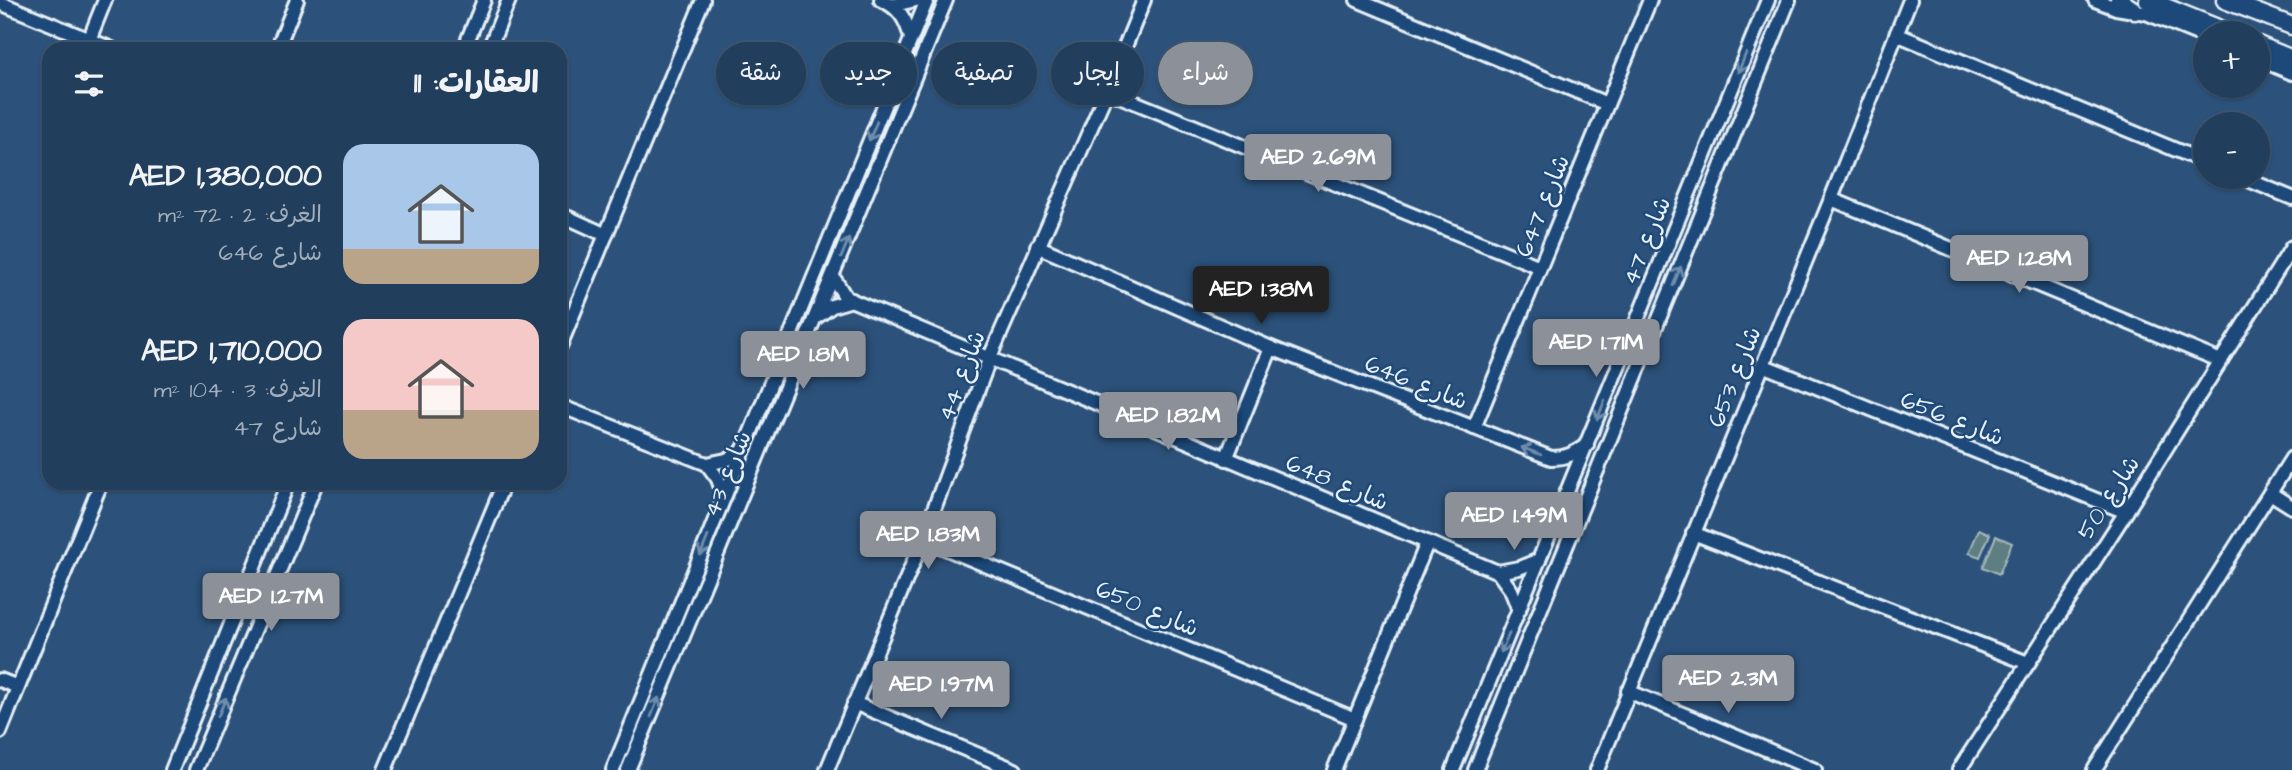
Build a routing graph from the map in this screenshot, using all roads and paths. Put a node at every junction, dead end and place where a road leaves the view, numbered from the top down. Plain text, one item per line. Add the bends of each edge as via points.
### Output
1 (105, 0) edge
2 (297, 0) edge
3 (484, 0) edge
4 (509, 0) edge
5 (703, 0) edge
6 (881, 0) edge
7 (916, 0) edge
8 (927, 0) edge
9 (946, 0) edge
10 (1144, 0) edge
11 (1357, 0) edge
12 (1650, 0) edge
13 (1789, 0) edge
14 (1910, 0) edge
15 (2095, 0) edge
16 (2119, 0) edge
17 (2148, 0) edge
18 (2225, 0) edge
19 (1766, 2) edge
20 (0, 4) edge
21 (894, 5) junction
22 (2135, 11) junction
23 (2200, 21) edge
24 (2292, 26) edge
25 (2193, 32) edge
26 (1896, 34) junction
27 (911, 38) junction
28 (89, 40) junction
29 (94, 42) edge
30 (280, 42) edge
31 (467, 42) edge
32 (492, 42) edge
33 (1127, 42) edge
34 (2270, 50) edge
35 (2292, 59) edge
36 (2270, 64) edge
37 (2292, 73) edge
38 (1607, 104) junction
39 (1101, 105) edge
40 (1141, 105) edge
41 (2193, 157) edge
42 (2270, 189) edge
43 (2292, 198) edge
44 (1831, 199) junction
45 (567, 218) edge
46 (606, 235) junction
47 (1037, 246) junction
48 (2292, 247) edge
49 (1540, 267) junction
50 (833, 277) junction
51 (852, 300) junction
52 (816, 317) junction
53 (567, 329) edge
54 (1271, 348) junction
55 (990, 357) junction
56 (2221, 361) junction
57 (1762, 365) junction
58 (567, 409) edge
59 (1474, 428) junction
60 (1587, 445) junction
61 (742, 452) junction
62 (2292, 458) edge
63 (1226, 459) junction
64 (707, 464) junction
65 (98, 490) edge
66 (283, 490) edge
67 (313, 490) edge
68 (500, 490) edge
69 (2270, 493) junction
70 (724, 496) junction
71 (2292, 507) edge
72 (2126, 512) junction
73 (1693, 533) junction
74 (923, 539) junction
75 (1427, 543) junction
76 (1539, 560) junction
77 (1498, 572) junction
78 (1519, 610) junction
79 (2028, 663) junction
80 (0, 680) edge
81 (18, 687) junction
82 (1628, 691) junction
83 (854, 703) junction
84 (1355, 719) junction
85 (0, 732) edge
86 (172, 770) edge
87 (196, 770) edge
88 (385, 770) edge
89 (612, 770) edge
90 (628, 770) edge
91 (827, 770) edge
92 (1015, 770) edge
93 (1334, 770) edge
94 (1453, 770) edge
95 (1475, 770) edge
96 (1597, 770) edge
97 (1815, 770) edge
98 (1959, 770) edge
99 (2094, 770) edge

1 - 28 street
2 - 30 street
3 - 31 street
4 - 32 street
5 - 46 street
6 - 21 street
7 - 21 street
8 - 27 street, شارع 43
50 -> 9 street, شارع 43
10 - 33 street, شارع 44
11 - 38 street
12 - 38 street, شارع 647
95 -> 13 street, شارع 47
14 - 26 street, شارع 653
15 - 22 street
16 - 22 main road
17 - 23 main road
18 - 24 main road
19 -> 60 street, شارع 47
20 - 28 street
21 - 27 street
22 - 25 street
26 - 41 street
26 - 44 street, شارع 653
27 -> 61 street, شارع 43
28 - 29 street
34 - 35 main road
36 - 37 street
38 - 49 street, شارع 647
39 - 47 street, شارع 44
40 - 49 street
42 - 43 street
44 - 56 street
44 - 57 street, شارع 653
45 - 46 street
46 - 53 street
47 - 54 street, شارع 646
47 - 55 street, شارع 44
48 - 56 street, شارع 50
49 - 59 street, شارع 647
50 - 51 street, شارع 648 via 840,291
50 - 52 street, شارع 43
51 - 52 street
51 - 55 street, شارع 648
90 -> 52 street, شارع 43
54 - 59 street, شارع 646
54 - 63 street
55 - 63 street, شارع 648
55 - 74 street, شارع 44
56 - 72 street, شارع 50
57 - 72 street, شارع 656
57 - 73 street, شارع 653
58 - 64 street
60 -> 59 street, شارع 646 via 1573,455 1551,458
60 - 76 street, شارع 47
61 - 64 street
61 - 70 street, شارع 43
62 - 69 street
63 - 75 street, شارع 648
64 - 70 street
65 - 81 street
66 - 86 street
87 -> 67 street
68 - 88 street
69 - 71 street
69 - 99 street
70 -> 89 street, شارع 43
72 - 79 street, شارع 50
73 - 79 street
73 - 82 street, شارع 653
74 - 83 street, شارع 44
74 - 84 street, شارع 650
75 - 77 street, شارع 648
75 - 84 street
76 - 77 street
76 - 78 street, شارع 47
77 - 78 street
78 -> 94 street, شارع 47
79 - 98 street, شارع 50
80 - 81 street
81 - 85 street
82 - 96 street, شارع 653
82 - 97 street
83 - 91 street, شارع 44
83 - 92 street
84 - 93 street

